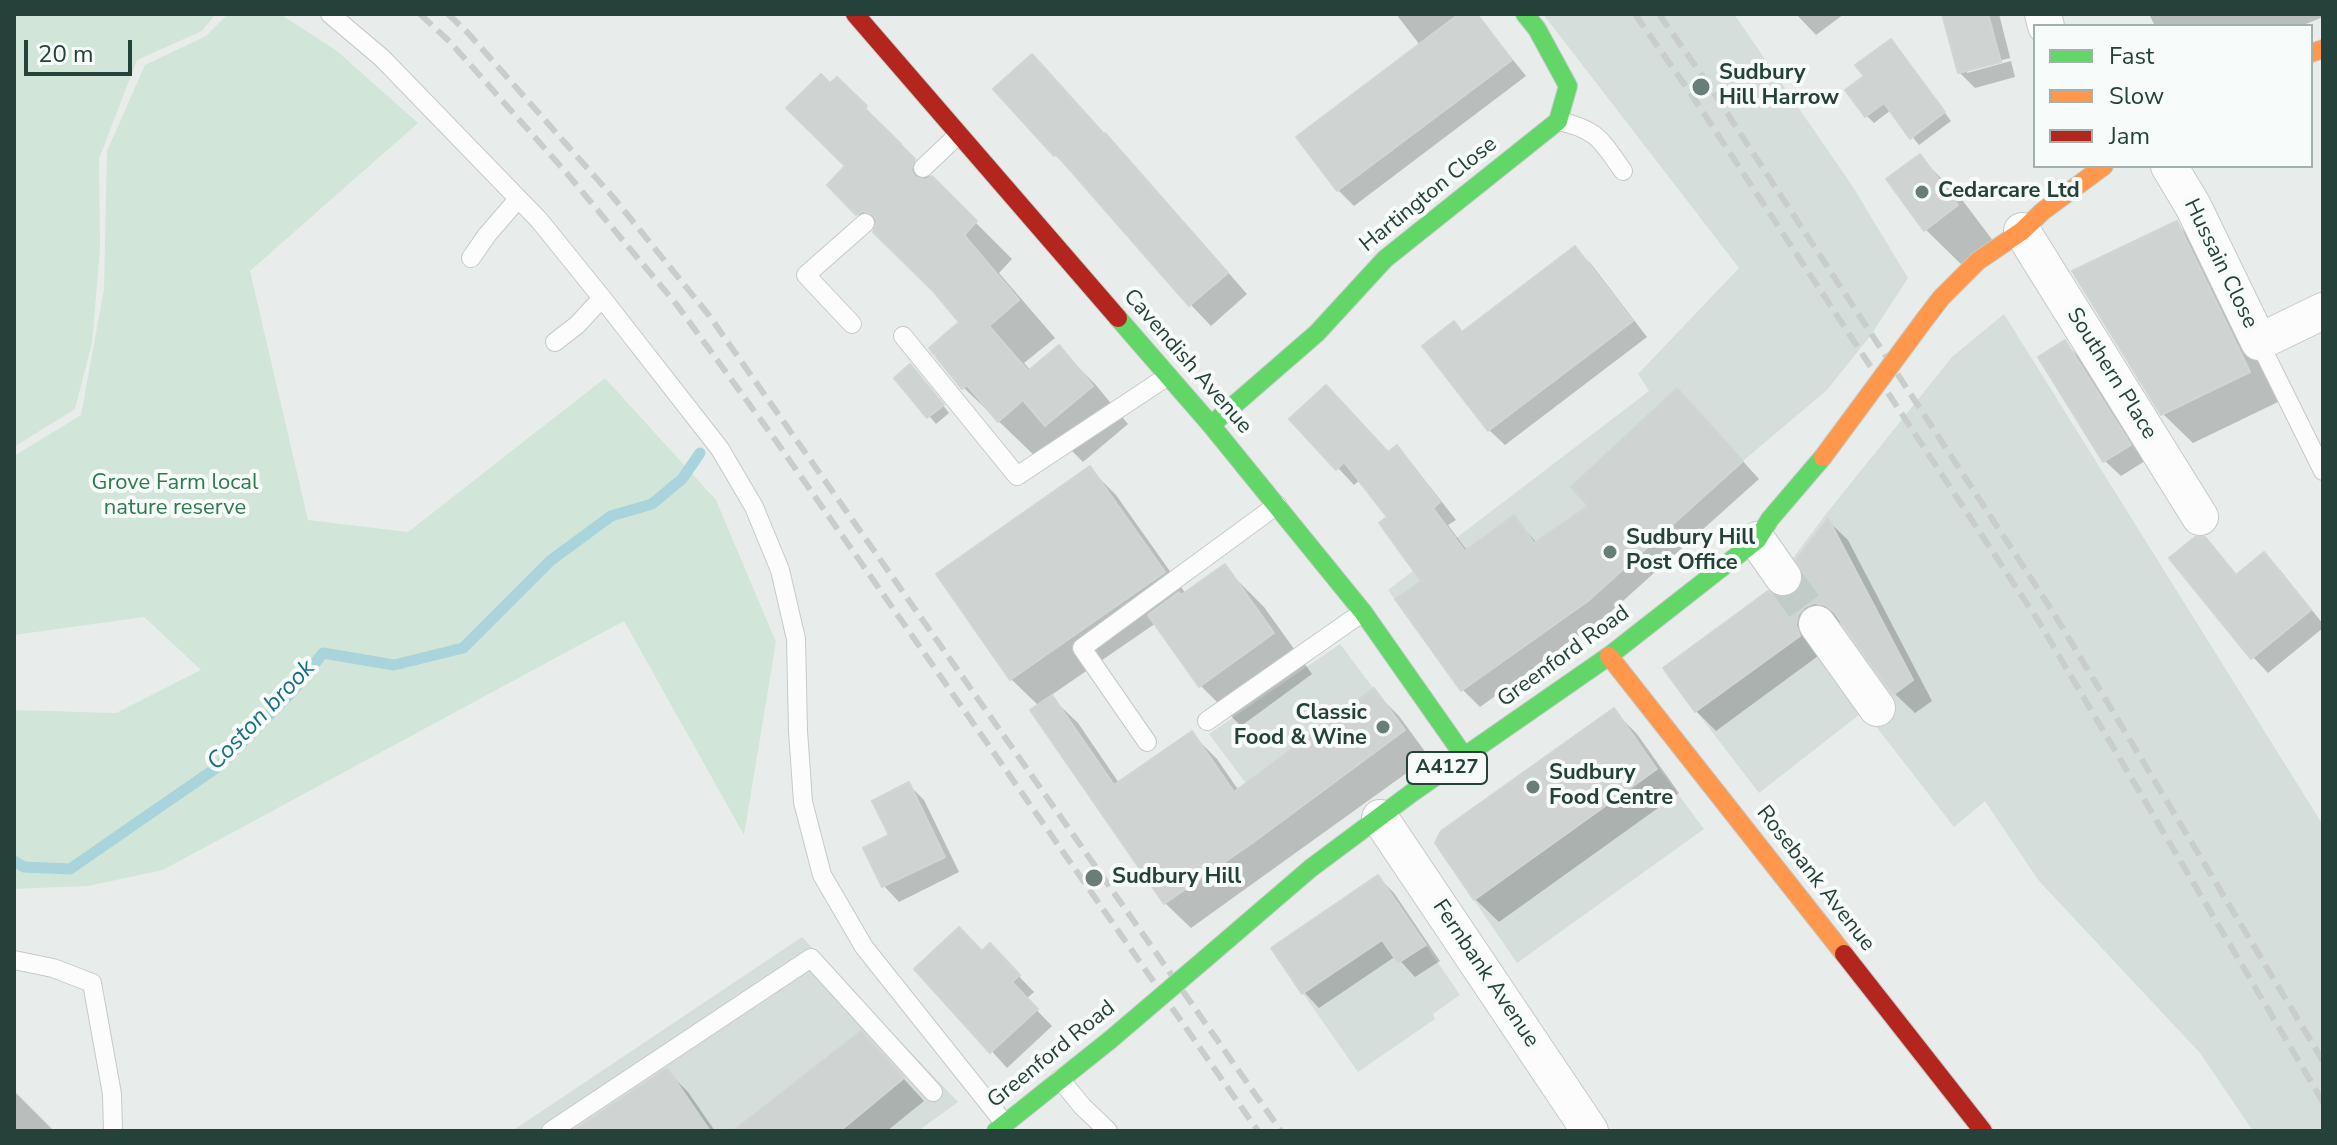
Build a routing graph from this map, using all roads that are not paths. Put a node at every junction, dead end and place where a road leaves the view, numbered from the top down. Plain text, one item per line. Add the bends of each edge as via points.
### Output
1 (330, 14) edge
2 (855, 14) edge
3 (1525, 14) edge
4 (1558, 121) junction
5 (959, 134) junction
6 (923, 168) dead end
7 (2100, 168) edge
8 (2170, 168) edge
9 (1623, 171) dead end
10 (518, 199) junction
11 (865, 223) dead end
12 (2022, 231) junction
13 (471, 258) dead end
14 (602, 298) junction
15 (2323, 311) edge
16 (852, 324) dead end
17 (903, 336) dead end
18 (555, 342) dead end
19 (2259, 342) junction
20 (1168, 376) junction
21 (1211, 425) junction
22 (2323, 471) edge
23 (1277, 505) junction
24 (2200, 517) dead end
25 (1757, 540) junction
26 (1783, 577) tunnel mouth
27 (1363, 612) junction
28 (1817, 624) tunnel mouth
29 (1609, 656) junction
30 (1877, 708) dead end
31 (1207, 721) dead end
32 (1147, 742) dead end
33 (1464, 756) junction
34 (1380, 818) junction
35 (14, 960) edge
36 (1060, 1079) junction
37 (933, 1092) dead end
38 (574, 1124) edge
39 (1000, 1127) edge
40 (113, 1131) edge
41 (551, 1131) edge
42 (1108, 1131) edge
43 (1590, 1131) edge
44 (1983, 1131) edge

1 - 10 lane via 382,58
2 - 5 street, Cavendish Avenue
3 - 4 street via 1568,86
4 - 9 lane via 1598,136
4 - 21 street, Hartington Close via 1385,259 1317,333
5 - 6 lane
5 - 20 street, Cavendish Avenue
7 - 12 street, Greenford Road / A4127
8 - 19 street, Hussain Close
10 - 13 lane
10 - 14 lane
11 - 16 lane via 806,275
12 - 24 street, Southern Place
12 - 25 street, Greenford Road / A4127, bridge via 1978,261 1941,298
14 - 18 lane
14 - 39 lane via 720,449 754,507 780,570 796,639 803,802 822,875 864,947
15 - 19 street, Hussain Close
17 - 20 lane via 1017,476
19 - 22 lane
20 - 21 street, Cavendish Avenue
21 - 23 street, Cavendish Avenue
23 - 27 street, Cavendish Avenue
23 - 32 lane via 1082,648
25 - 26 street
25 - 29 street, Greenford Road / A4127
27 - 31 lane
27 - 33 street, Cavendish Avenue
28 - 30 street
29 - 33 street, Greenford Road / A4127
29 - 44 street, Rosebank Avenue
33 - 34 street, Greenford Road / A4127
34 - 36 street, Greenford Road / A4127, bridge via 1289,886
34 - 43 street, Fernbank Avenue
35 - 40 lane via 92,983 112,1094
36 - 39 street, Greenford Road / A4127
36 - 42 lane
37 - 38 lane via 811,958
38 - 41 lane

